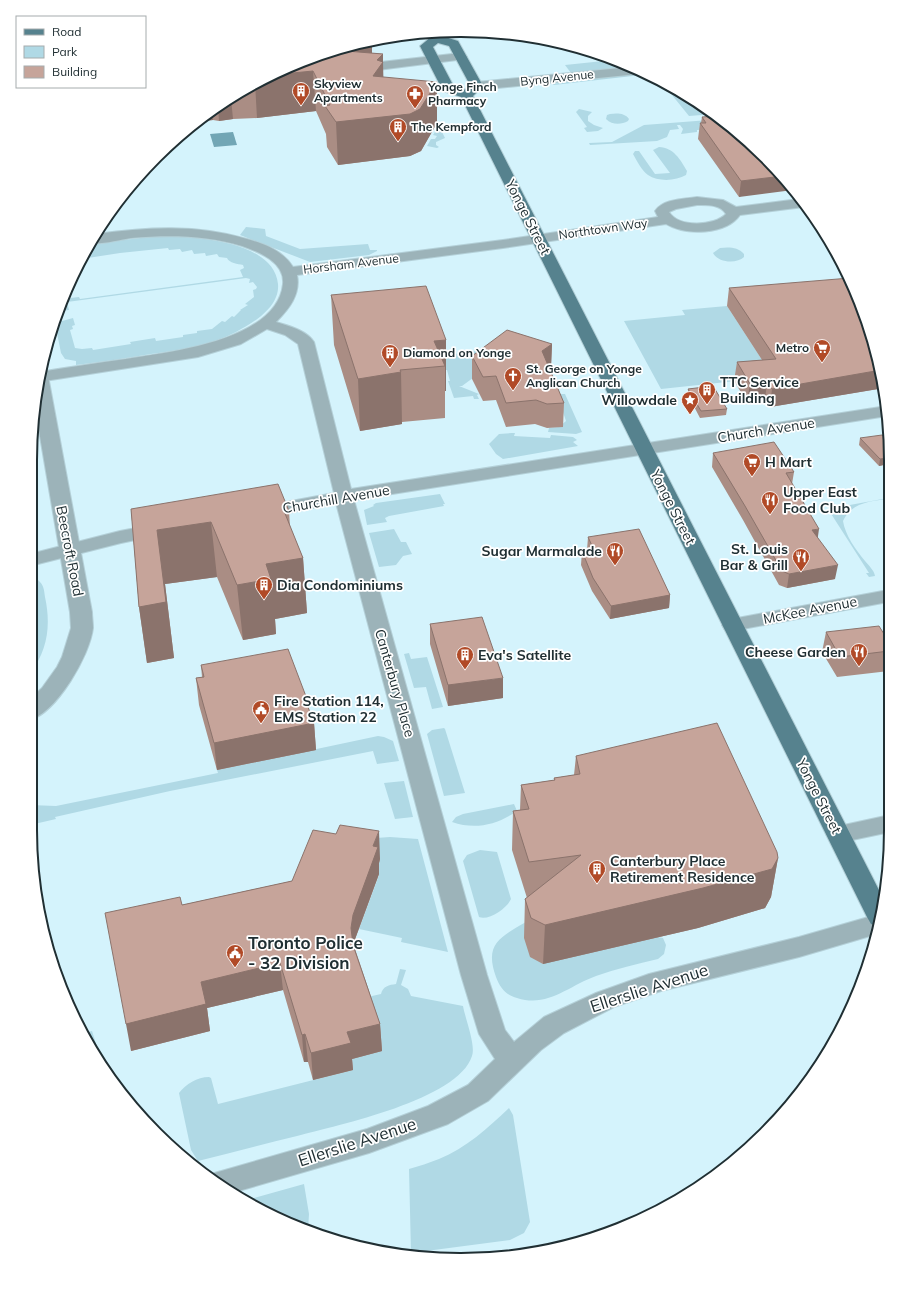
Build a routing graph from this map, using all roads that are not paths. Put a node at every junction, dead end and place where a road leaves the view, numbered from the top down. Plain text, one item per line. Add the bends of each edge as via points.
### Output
1 (433, 38) edge
2 (441, 38) edge
3 (461, 57) junction
4 (434, 60) junction
5 (343, 70) edge
6 (628, 71) edge
7 (471, 91) junction
8 (797, 204) edge
9 (732, 212) junction
10 (667, 220) junction
11 (100, 238) edge
12 (539, 239) junction
13 (288, 272) junction
14 (265, 323) junction
15 (46, 375) edge
16 (42, 396) edge
17 (881, 412) edge
18 (644, 450) junction
19 (344, 496) junction
20 (242, 516) edge
21 (181, 526) edge
22 (69, 550) junction
23 (37, 558) edge
24 (884, 597) edge
25 (732, 625) junction
26 (37, 705) edge
27 (884, 824) edge
28 (838, 834) junction
29 (876, 910) edge
30 (873, 926) edge
31 (512, 1061) junction
32 (225, 1182) edge

1 - 4 main road, Yonge Street via 426,46
2 - 3 main road, Yonge Street via 454,44
3 - 4 street
3 - 7 main road, Yonge Street
4 - 5 street
4 - 7 main road, Yonge Street via 448,88
6 - 7 street, Byng Avenue
7 - 12 main road, Yonge Street
8 - 9 street
9 - 10 street, Northtown Way via 731,218 721,224 710,226 684,226
9 - 10 street, Northtown Way via 725,206 712,202 688,202 663,209 663,216
10 - 12 street, Northtown Way
11 - 13 street via 161,232 210,234 238,240 260,249 277,258
12 - 13 street, Horsham Avenue
12 - 18 main road, Yonge Street
13 - 14 street, Horsham Avenue via 290,289 287,297 279,310
14 - 15 street, Horsham Avenue via 242,337 203,351
14 - 19 street, Canterbury Place via 291,332 306,342
16 - 22 street, Beecroft Road
17 - 18 street, Church Avenue
18 - 19 street, Churchill Avenue
18 - 25 main road, Yonge Street
19 - 20 street, Churchill Avenue
19 - 31 street, Canterbury Place via 480,993 493,1034
21 - 22 street via 120,537
22 - 23 street
22 - 26 street, Beecroft Road via 81,612 80,636 73,657 60,681
24 - 25 street, McKee Avenue
25 - 28 main road, Yonge Street
27 - 28 street
28 - 29 main road, Yonge Street
30 - 31 street, Ellerslie Avenue via 658,981 604,1000 554,1025 531,1042
31 - 32 street, Ellerslie Avenue via 478,1093 432,1117 369,1141

